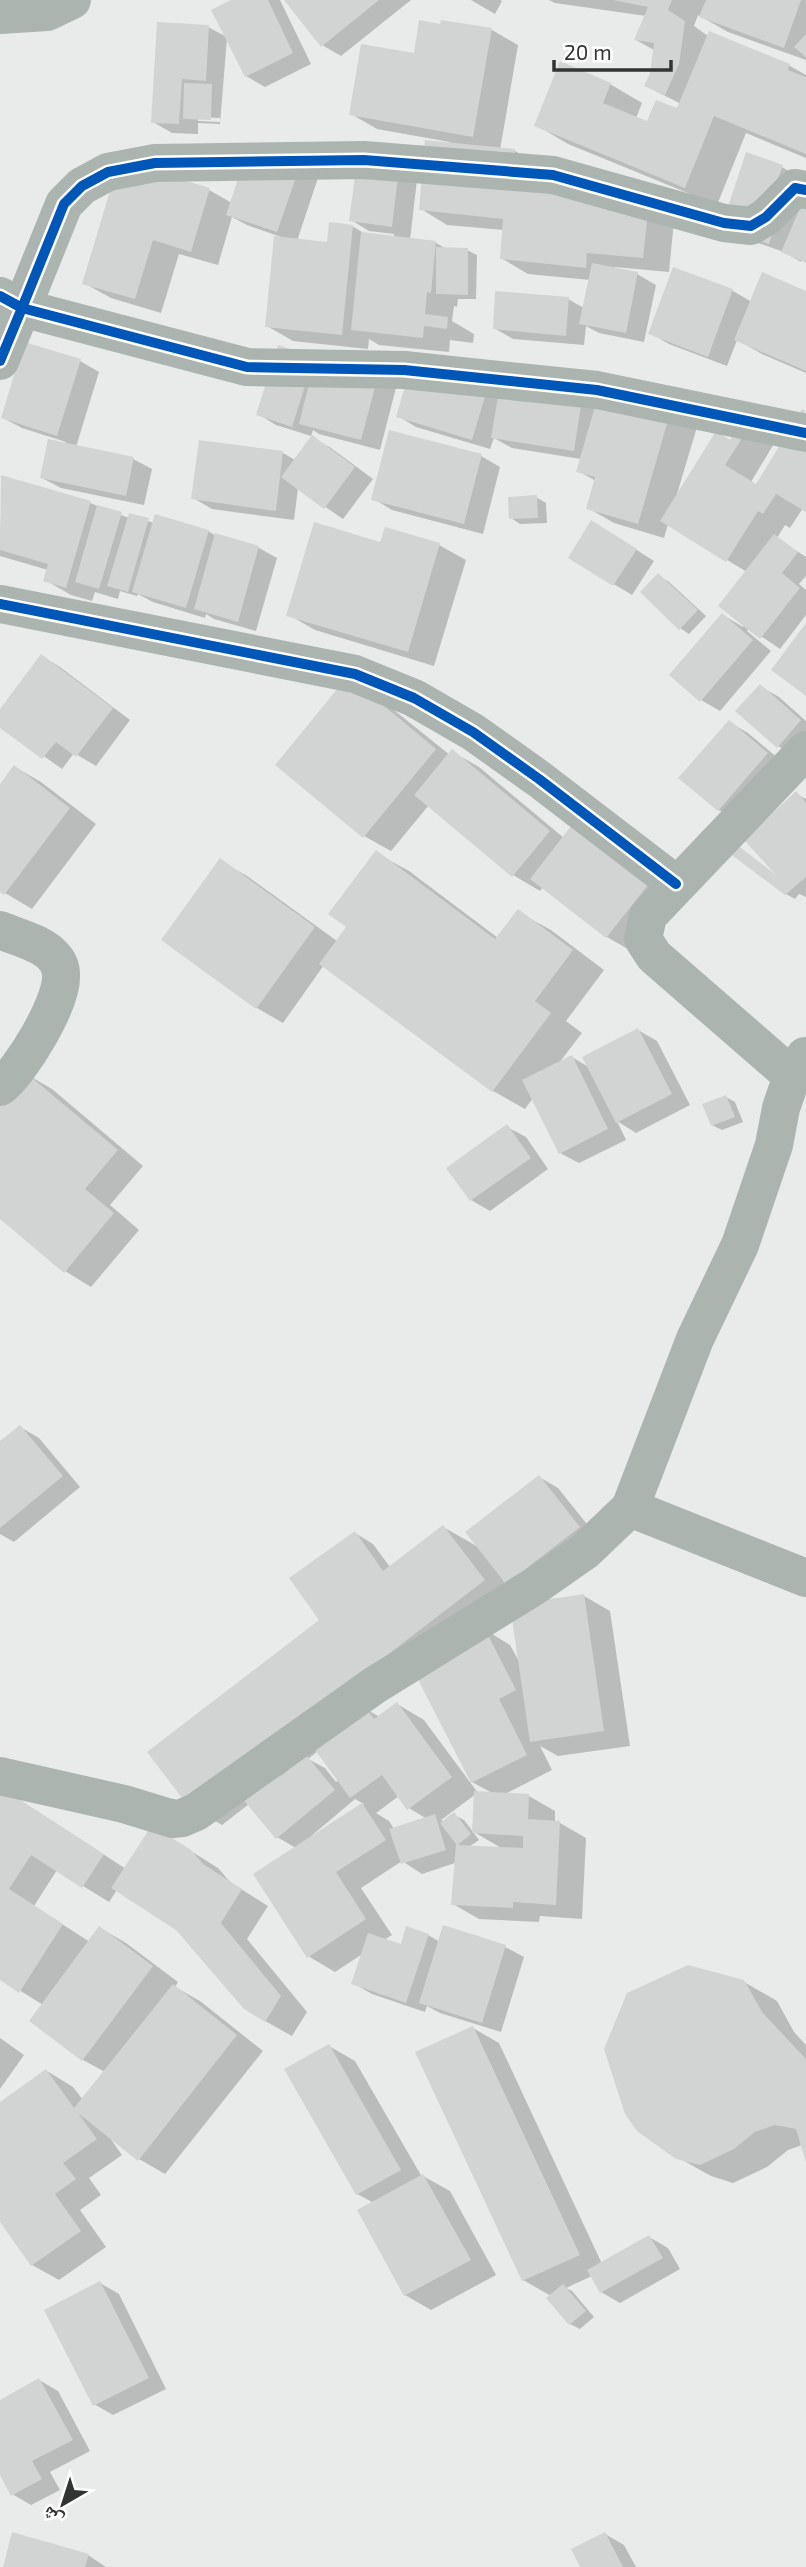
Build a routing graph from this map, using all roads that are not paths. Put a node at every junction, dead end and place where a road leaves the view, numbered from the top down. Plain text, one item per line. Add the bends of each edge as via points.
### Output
1 (72, 0) edge
2 (0, 15) edge
3 (806, 190) edge
4 (11, 302) edge
5 (0, 361) edge
6 (806, 433) edge
7 (0, 604) edge
8 (799, 773) edge
9 (676, 884) junction
10 (0, 930) edge
11 (799, 1065) edge
12 (0, 1087) edge
13 (630, 1508) junction
14 (806, 1578) edge
15 (0, 1776) edge

1 - 2 street via 47,12
3 - 4 street via 795,188 766,218 751,226 724,223 553,175 364,160 155,163 108,172 82,186 64,204
4 - 5 street
4 - 6 street via 247,367 404,370 597,390
7 - 9 street via 355,674 414,698 528,771
8 - 9 street
9 - 11 street via 648,916 643,939 648,949
10 - 12 street via 47,950 62,977 47,1020 23,1063
11 - 13 street via 781,1108 774,1145 740,1245 695,1339
13 - 14 street
13 - 15 street via 575,1558 535,1586 376,1685 183,1818 158,1816

